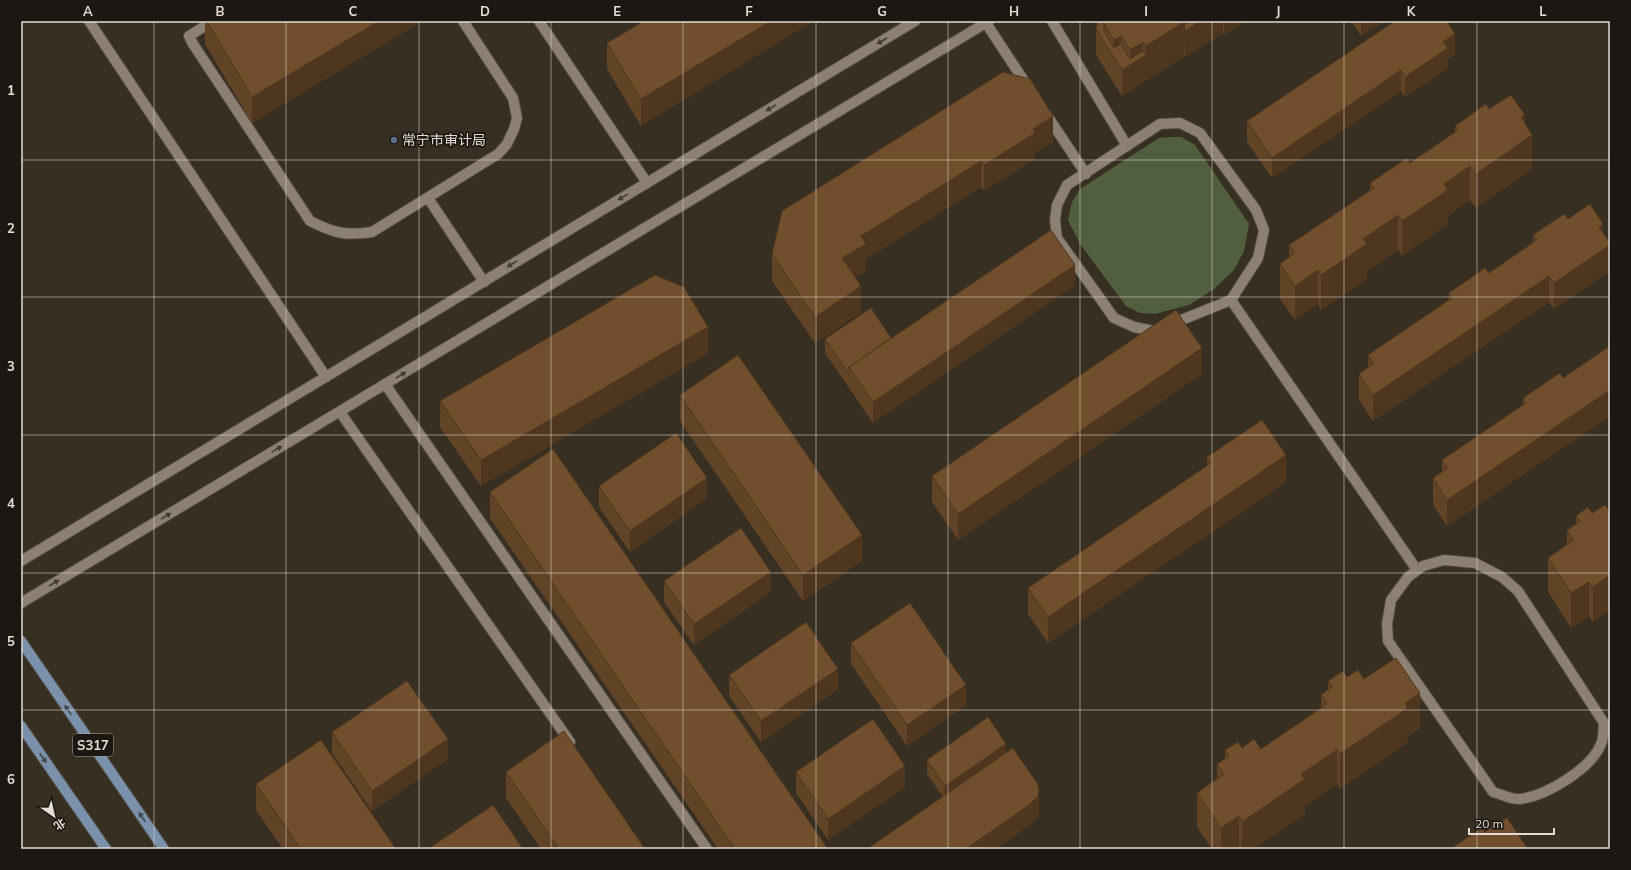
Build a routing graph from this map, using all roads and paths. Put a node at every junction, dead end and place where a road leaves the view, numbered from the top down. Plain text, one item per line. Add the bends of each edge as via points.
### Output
1 (89, 21) edge
2 (213, 21) edge
3 (463, 21) edge
4 (539, 21) edge
5 (915, 21) edge
6 (1052, 21) edge
7 (988, 22) edge
8 (1034, 95) edge
9 (1042, 108) edge
10 (1127, 146) junction
11 (1086, 174) junction
12 (647, 183) junction
13 (428, 198) junction
14 (484, 282) junction
15 (1231, 300) junction
16 (326, 377) junction
17 (385, 384) junction
18 (340, 412) junction
19 (21, 562) edge
20 (1417, 570) junction
21 (21, 603) edge
22 (21, 642) edge
23 (21, 726) edge
24 (576, 751) edge
25 (106, 849) edge
26 (164, 849) edge
27 (707, 849) edge

1 - 16 street
2 - 13 street via 189,36 310,221 329,230 353,235 372,232
3 - 13 street via 513,98 517,118 507,144 498,154
4 - 12 street
5 -> 12 street
6 - 10 street
7 - 8 street
17 -> 7 street
9 - 11 street
10 - 11 street
10 - 15 street via 1160,124 1180,123 1200,133 1256,210 1264,230 1258,258
11 - 15 street via 1068,185 1057,205 1057,238 1114,318 1134,327 1154,331
12 -> 14 street
13 - 14 street
14 - 16 street
15 - 20 street
16 - 19 street
17 - 18 street
17 - 27 street
21 -> 18 street
18 - 24 street
20 - 20 street via 1408,576 1391,600 1387,624 1388,641 1494,792 1519,799 1542,792 1569,779 1589,762 1602,744 1604,723 1518,591 1502,577 1476,564 1444,560
26 -> 22 main road, S317
23 -> 25 main road

